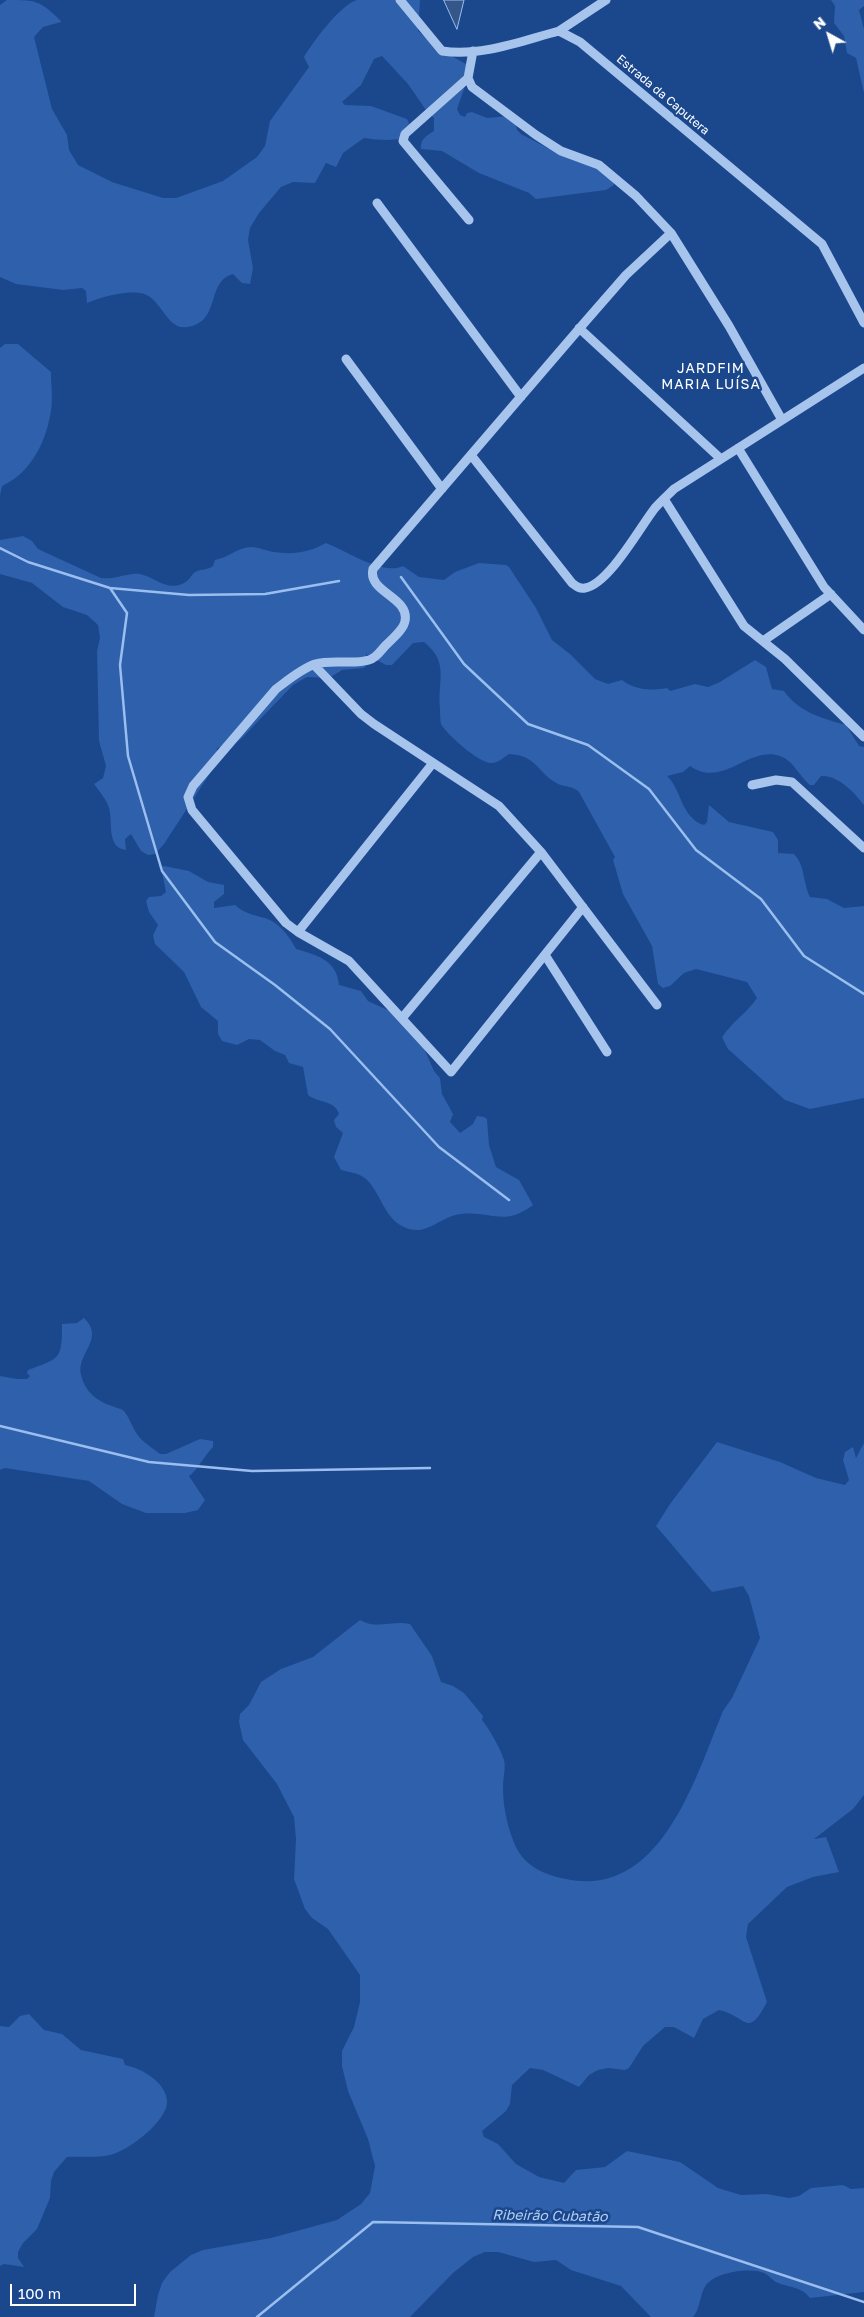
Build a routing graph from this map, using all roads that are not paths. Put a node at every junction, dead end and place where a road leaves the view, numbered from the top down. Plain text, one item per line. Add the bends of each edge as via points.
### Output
1 (400, 0) edge
2 (606, 0) edge
3 (559, 31) junction
4 (473, 51) junction
5 (468, 78) junction
6 (377, 203) dead end
7 (469, 220) dead end
8 (671, 233) junction
9 (864, 323) edge
10 (579, 328) junction
11 (346, 359) dead end
12 (864, 368) edge
13 (521, 397) junction
14 (782, 420) junction
15 (738, 448) junction
16 (471, 455) junction
17 (721, 459) junction
18 (442, 489) junction
19 (664, 499) junction
20 (831, 594) junction
21 (864, 630) edge
22 (763, 641) junction
23 (314, 665) junction
24 (864, 737) edge
25 (433, 763) junction
26 (752, 785) dead end
27 (864, 848) edge
28 (541, 852) junction
29 (584, 907) junction
30 (298, 932) junction
31 (545, 955) junction
32 (658, 1005) dead end
33 (402, 1017) junction
34 (607, 1052) dead end

1 - 4 street via 442,51
2 - 3 street
3 - 4 street
3 - 9 street, Estrada da Caputera via 580,42 822,244
4 - 5 street
5 - 7 street via 405,134 403,141
5 - 8 street via 472,87 536,135 561,150 599,165 618,179
6 - 13 street
8 - 10 street via 626,275
8 - 14 street
10 - 13 street
10 - 17 street
11 - 18 street
12 - 14 street
13 - 16 street
14 - 15 street
15 - 17 street
15 - 20 street via 798,547
16 - 18 street
16 - 19 street via 579,588 596,583 614,566
17 - 19 street
18 - 23 street via 373,569 371,576 400,606 405,614 405,623 376,657
19 - 22 street via 744,626
20 - 21 street
20 - 22 street
22 - 24 street
23 - 25 street via 361,714
23 - 30 street via 276,689 193,786 188,797 192,810 286,923
25 - 28 street via 499,806
25 - 30 street
26 - 27 street via 776,780 792,782
28 - 29 street
28 - 33 street
29 - 31 street
29 - 32 street
30 - 33 street via 349,961
31 - 33 street via 451,1072
31 - 34 street

